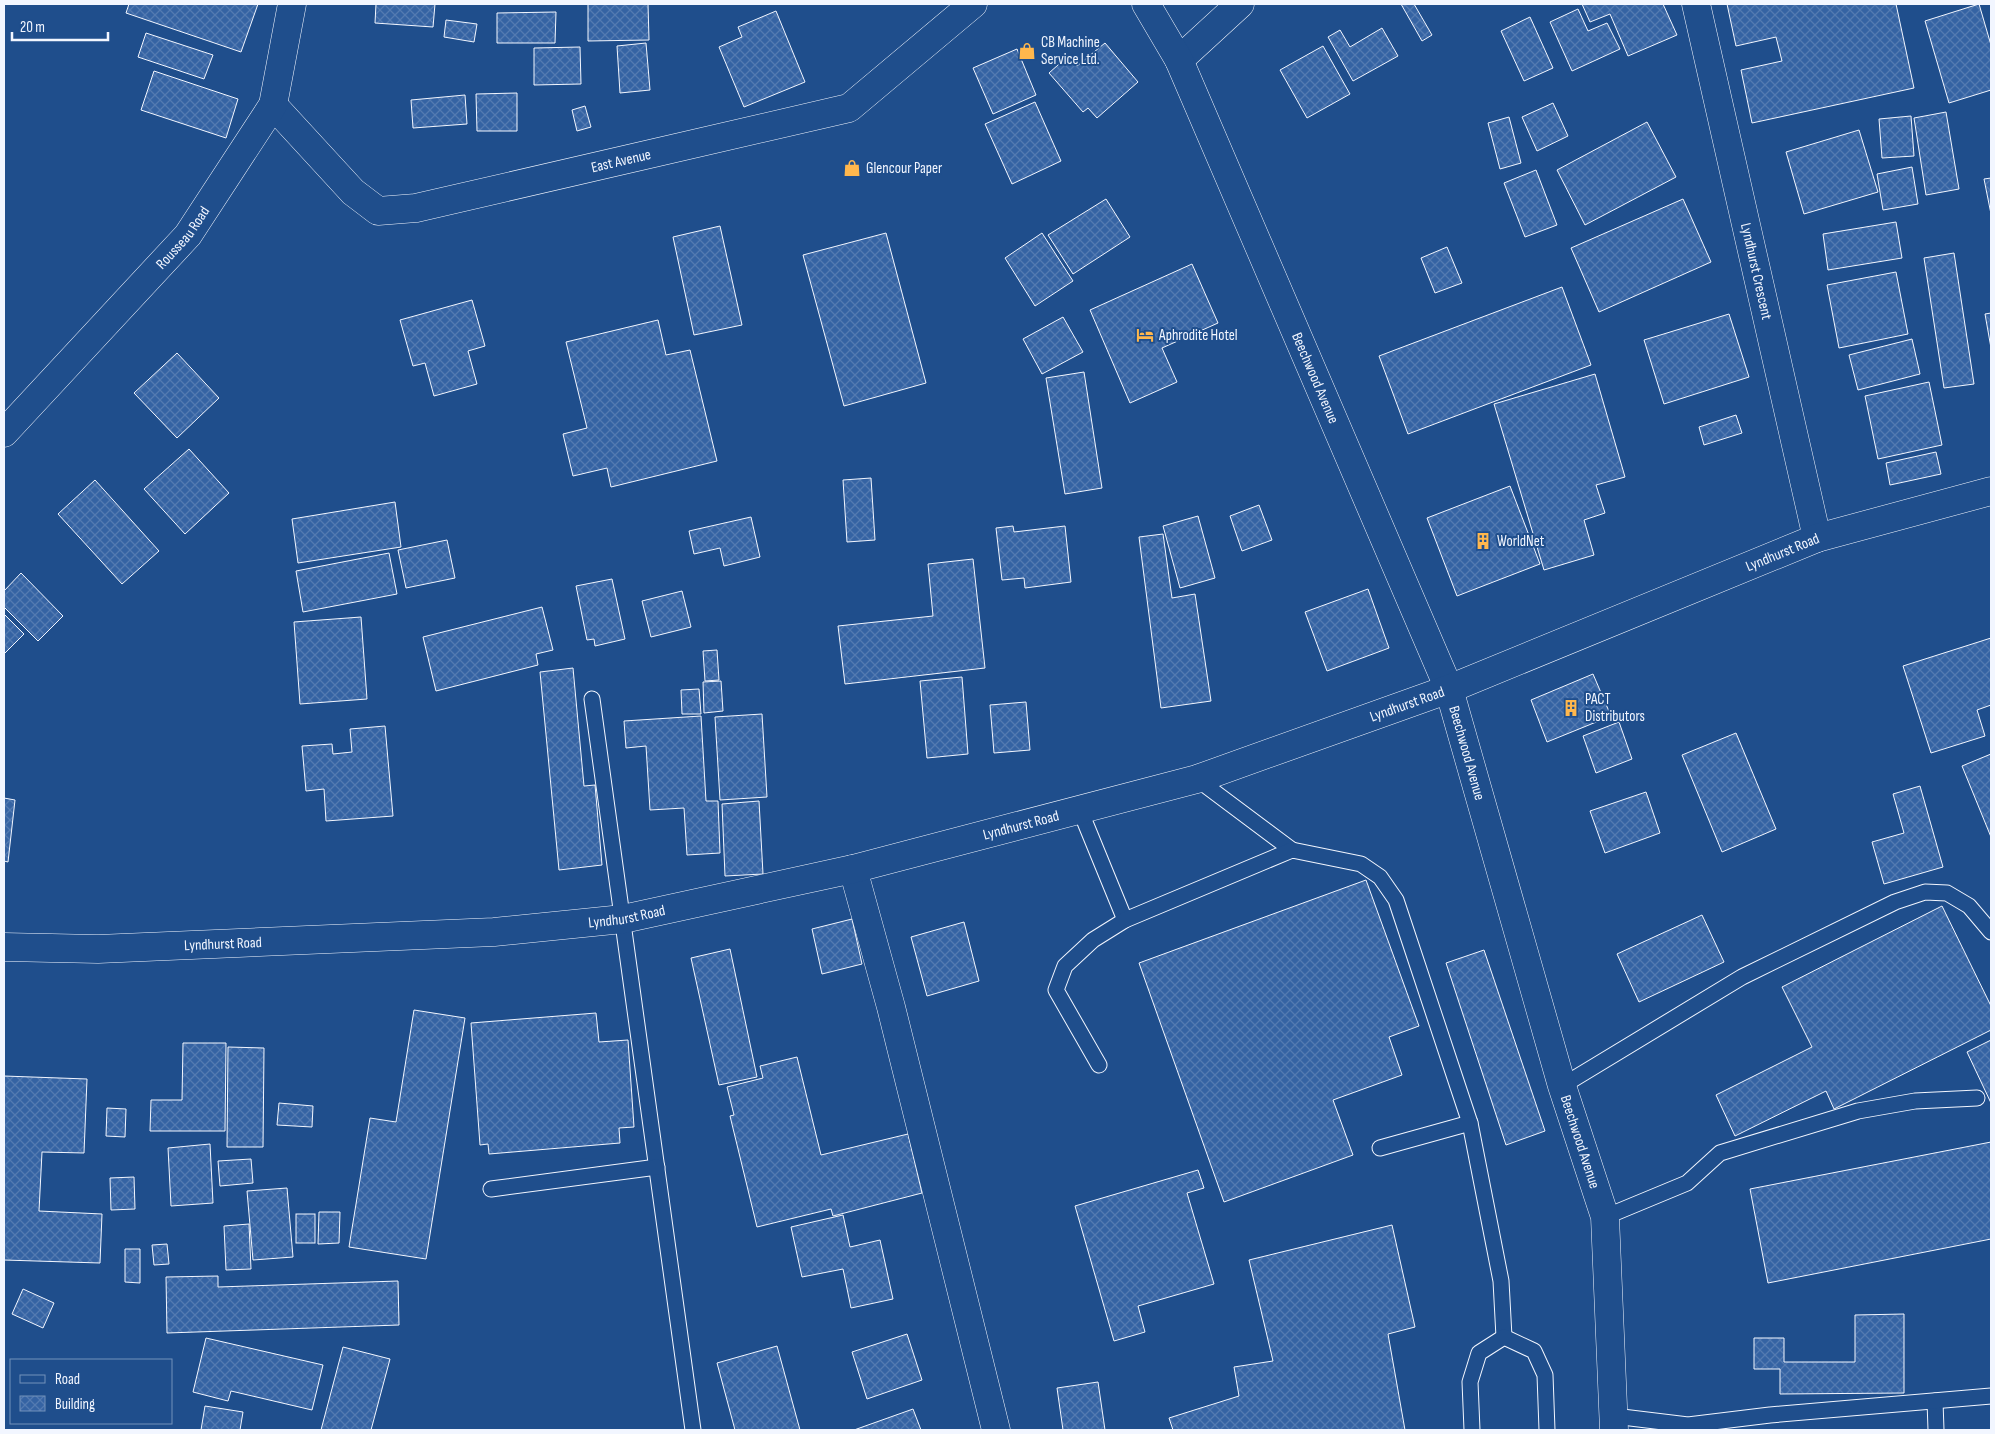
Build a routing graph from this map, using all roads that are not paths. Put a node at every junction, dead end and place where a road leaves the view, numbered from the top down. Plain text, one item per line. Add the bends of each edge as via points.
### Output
1 (292, 4) edge
2 (973, 4) edge
3 (1146, 4) edge
4 (1240, 4) edge
5 (1696, 4) edge
6 (1179, 60) junction
7 (273, 105) junction
8 (4, 433) edge
9 (1991, 491) edge
10 (1817, 538) junction
11 (1449, 689) junction
12 (592, 699) dead end
13 (1196, 779) junction
14 (1080, 810) junction
15 (1292, 850) junction
16 (853, 869) junction
17 (623, 919) junction
18 (1125, 920) junction
19 (1991, 932) edge
20 (4, 947) edge
21 (1099, 1065) dead end
22 (1562, 1086) junction
23 (1978, 1098) dead end
24 (1470, 1123) junction
25 (1380, 1148) dead end
26 (657, 1167) junction
27 (491, 1189) dead end
28 (1605, 1217) junction
29 (1504, 1337) junction
30 (1991, 1396) edge
31 (1935, 1401) junction
32 (1614, 1423) edge
33 (1688, 1428) edge
34 (693, 1430) edge
35 (996, 1430) edge
36 (1472, 1430) edge
37 (1547, 1430) edge
38 (1936, 1430) edge

1 - 7 street, Rousseau Road
2 - 7 street, East Avenue via 849,108 416,208 378,211 352,192
3 - 6 street, Beechwood Avenue
4 - 6 street
5 - 10 street, Lyndhurst Crescent
6 - 11 street, Beechwood Avenue
7 - 8 street, Rousseau Road via 188,236
9 - 10 street, Lyndhurst Road
10 - 11 street, Lyndhurst Road
11 - 13 street, Lyndhurst Road
11 - 22 street, Beechwood Avenue
12 - 17 lane
13 - 14 street, Lyndhurst Road
13 - 15 lane
14 - 16 street, Lyndhurst Road
14 - 18 lane
15 - 18 lane
15 - 24 lane via 1361,864 1380,877 1396,900
16 - 17 street, Lyndhurst Road
16 - 35 street via 892,1007
17 - 20 street, Lyndhurst Road via 494,932 311,941 98,949
17 - 26 lane
18 - 21 lane via 1093,940 1065,966 1056,990
19 - 22 lane via 1969,906 1947,894 1925,892 1895,902 1742,977
22 - 28 street, Beechwood Avenue
23 - 28 lane via 1915,1100 1858,1111 1720,1154 1687,1183
24 - 25 lane
24 - 29 lane via 1501,1281
26 - 27 lane
26 - 34 lane
28 - 32 street, Beechwood Avenue
29 - 36 lane via 1479,1353 1470,1382
29 - 37 lane via 1534,1351 1545,1375
30 - 31 lane
31 - 33 lane via 1770,1415
31 - 38 lane
32 - 33 lane

